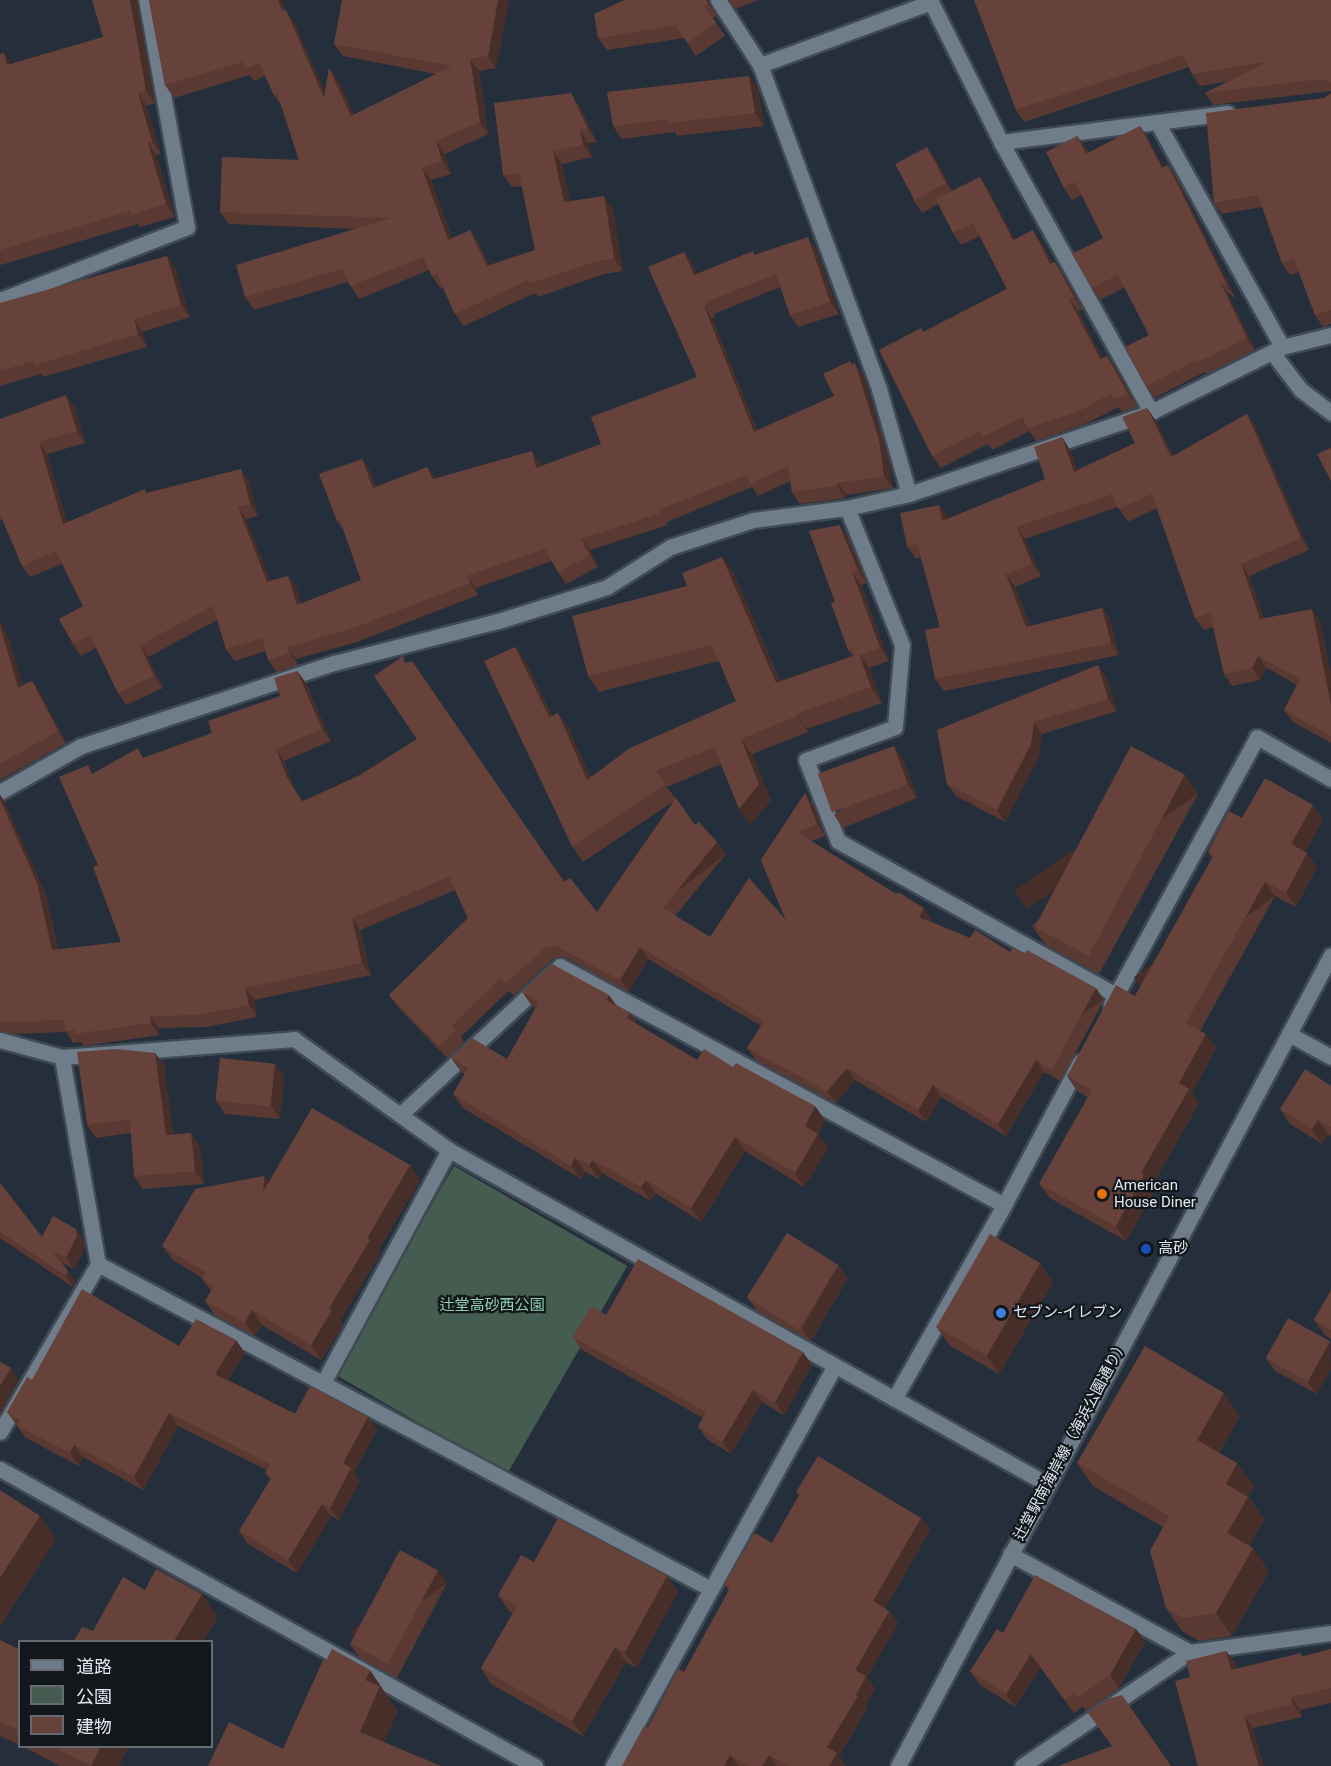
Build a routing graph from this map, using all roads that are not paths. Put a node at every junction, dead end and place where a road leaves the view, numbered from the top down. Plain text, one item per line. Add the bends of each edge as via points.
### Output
1 (146, 0) edge
2 (718, 0) edge
3 (760, 65) junction
4 (1238, 112) edge
5 (1157, 122) junction
6 (1001, 142) junction
7 (0, 300) edge
8 (1331, 334) edge
9 (1277, 350) junction
10 (1151, 411) junction
11 (1331, 413) edge
12 (909, 494) junction
13 (848, 508) junction
14 (1331, 778) edge
15 (0, 792) edge
16 (1331, 956) edge
17 (1116, 995) junction
18 (1104, 1016) edge
19 (1289, 1034) junction
20 (0, 1040) edge
21 (1088, 1048) edge
22 (62, 1057) junction
23 (1331, 1057) edge
24 (401, 1114) junction
25 (449, 1150) junction
26 (1004, 1205) junction
27 (98, 1264) junction
28 (835, 1366) junction
29 (323, 1383) junction
30 (894, 1398) junction
31 (0, 1432) edge
32 (0, 1468) edge
33 (1047, 1484) junction
34 (1010, 1554) junction
35 (711, 1589) junction
36 (1331, 1633) edge
37 (1190, 1652) junction
38 (536, 1766) edge
39 (613, 1766) edge
40 (898, 1766) edge
41 (1022, 1766) edge

1 - 7 street via 187,227
2 - 3 street
3 - 6 street via 931,2
3 - 12 street via 879,389
4 - 5 street
5 - 6 street
5 - 9 street
6 - 10 street
8 - 9 street
9 - 10 street
9 - 11 street via 1301,390
10 - 12 street
12 - 13 street
13 - 15 street via 753,520 670,547 607,587 498,621 334,663 81,746
13 - 17 street via 902,645 895,728 806,760 838,841
14 - 17 street via 1257,737
16 - 19 street, 辻堂駅南海岸線（海浜公園通り）
17 - 18 street
19 - 23 street
19 - 33 street, 辻堂駅南海岸線（海浜公園通り）
20 - 22 street
21 - 26 street
22 - 24 street via 294,1039
22 - 27 street
24 - 25 street
24 - 26 street via 560,966
25 - 28 street
25 - 29 street
26 - 30 street
27 - 29 street
27 - 31 street
28 - 30 street
28 - 35 street
29 - 35 street
30 - 33 street
32 - 38 street
33 - 34 street, 辻堂駅南海岸線（海浜公園通り）
34 - 37 street
34 - 40 street, 辻堂駅南海岸線（海浜公園通り）
35 - 39 street
36 - 37 street
37 - 41 street

